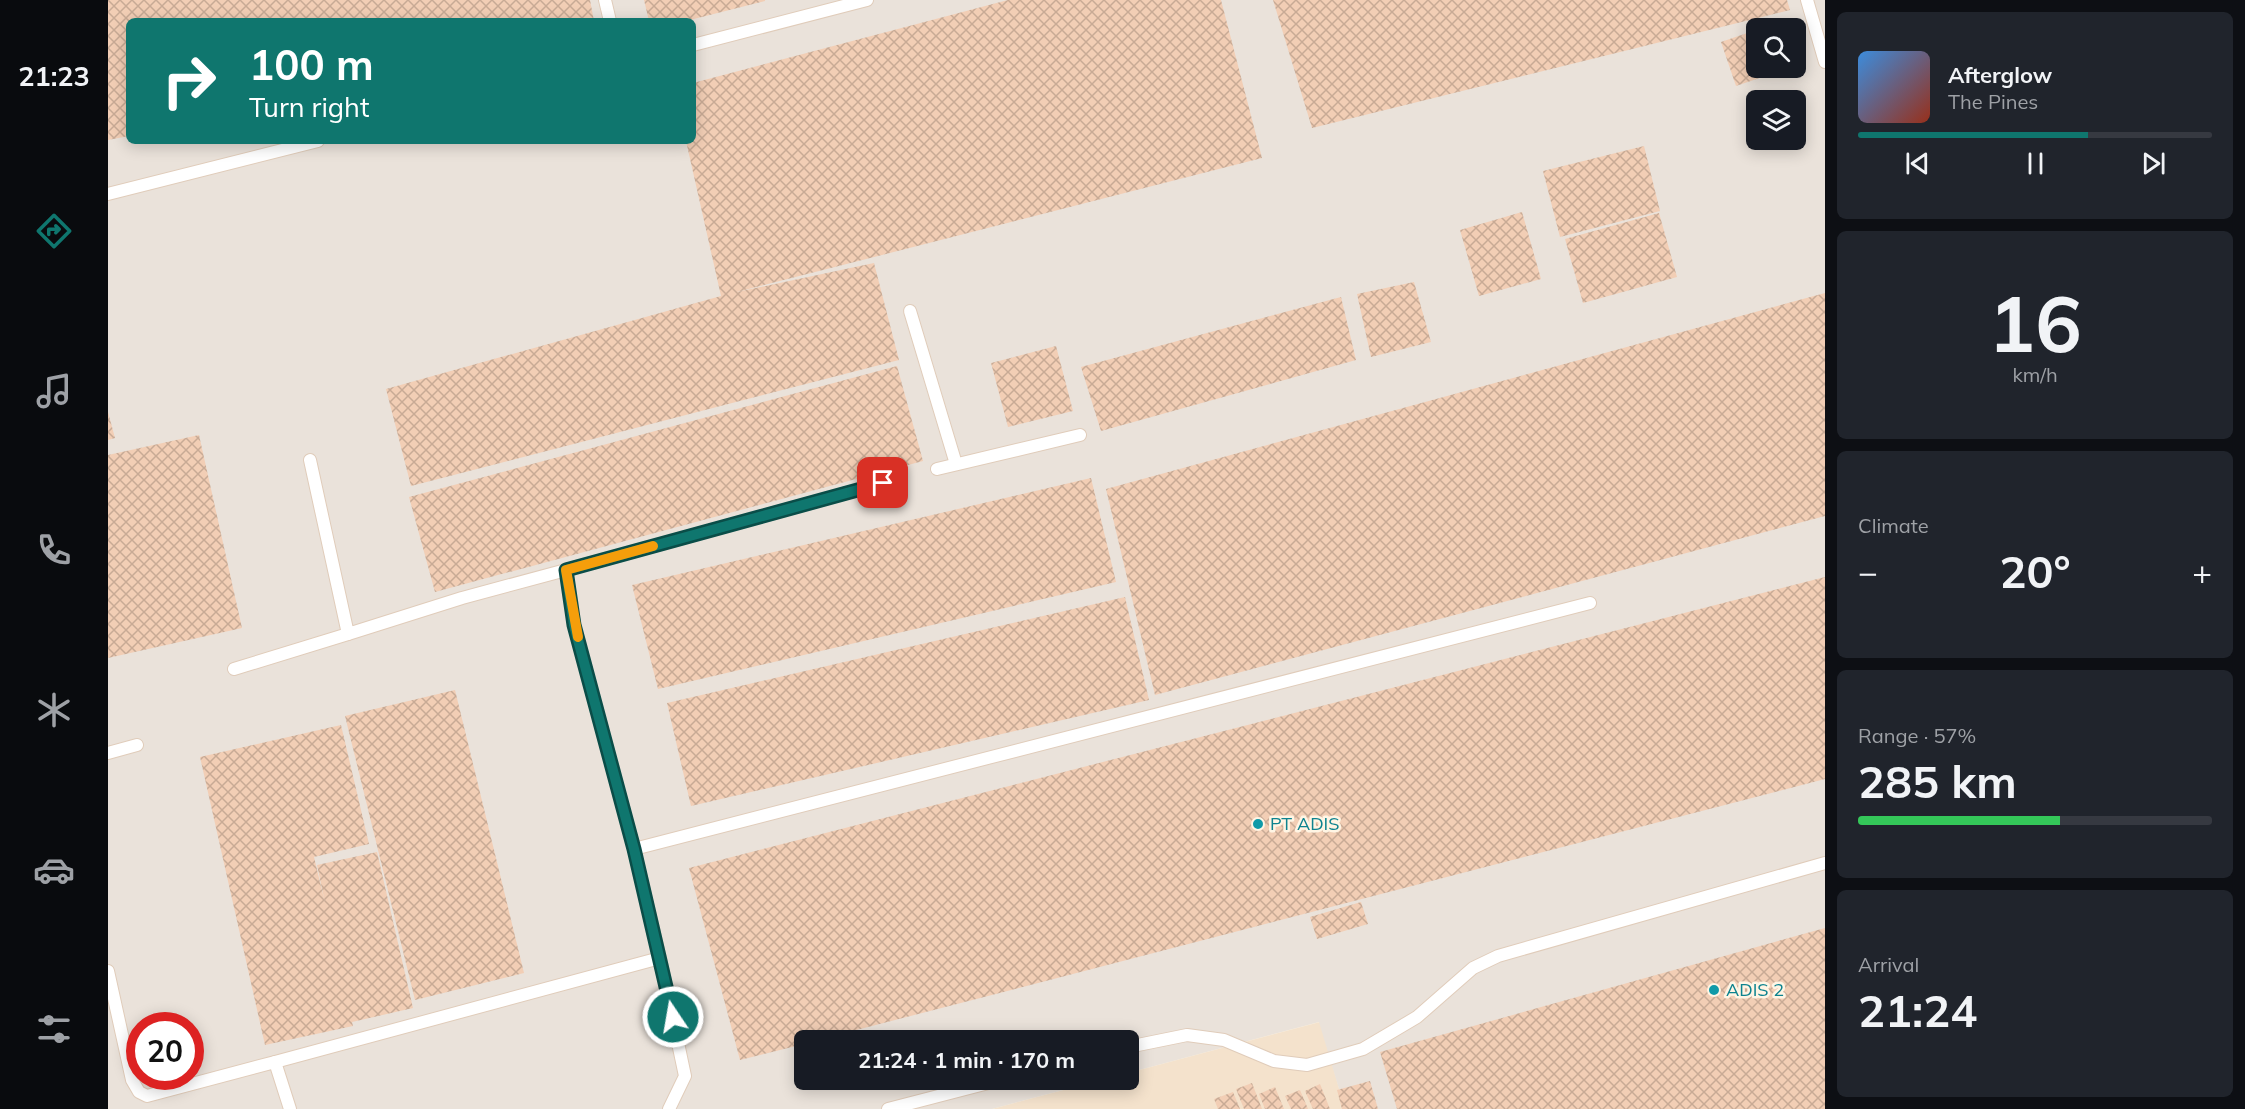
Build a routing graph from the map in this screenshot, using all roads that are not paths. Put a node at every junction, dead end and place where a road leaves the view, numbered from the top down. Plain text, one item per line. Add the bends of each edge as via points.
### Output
1 (605, 0) edge
2 (867, 0) edge
3 (1808, 0) edge
4 (609, 18) edge
5 (696, 44) edge
6 (1825, 62) edge
7 (306, 144) edge
8 (108, 194) edge
9 (910, 311) dead end
10 (1080, 435) dead end
11 (309, 460) dead end
12 (956, 464) junction
13 (937, 469) dead end
14 (883, 483) dead end
15 (566, 570) junction
16 (1590, 603) dead end
17 (348, 633) junction
18 (234, 669) dead end
19 (137, 745) dead end
20 (108, 753) edge
21 (634, 849) junction
22 (1825, 863) edge
23 (660, 957) junction
24 (108, 971) edge
25 (1139, 1045) edge
26 (275, 1062) junction
27 (961, 1090) edge
28 (290, 1109) edge
29 (669, 1109) edge
30 (888, 1109) edge

1 - 4 lane
2 - 5 lane
3 - 6 lane
7 - 8 lane
9 - 12 lane
10 - 12 lane
11 - 17 lane
12 - 13 lane
14 - 15 lane
15 - 17 lane
15 - 21 lane via 574,625
16 - 21 lane
17 - 18 lane
19 - 20 lane
21 - 23 lane
22 - 25 lane via 1498,956 1473,968 1417,1017 1363,1049 1307,1065 1274,1061 1224,1040 1187,1035
23 - 26 lane
23 - 29 lane via 685,1076
24 - 26 lane via 132,1080 139,1092 147,1096
26 - 28 lane
27 - 30 lane

